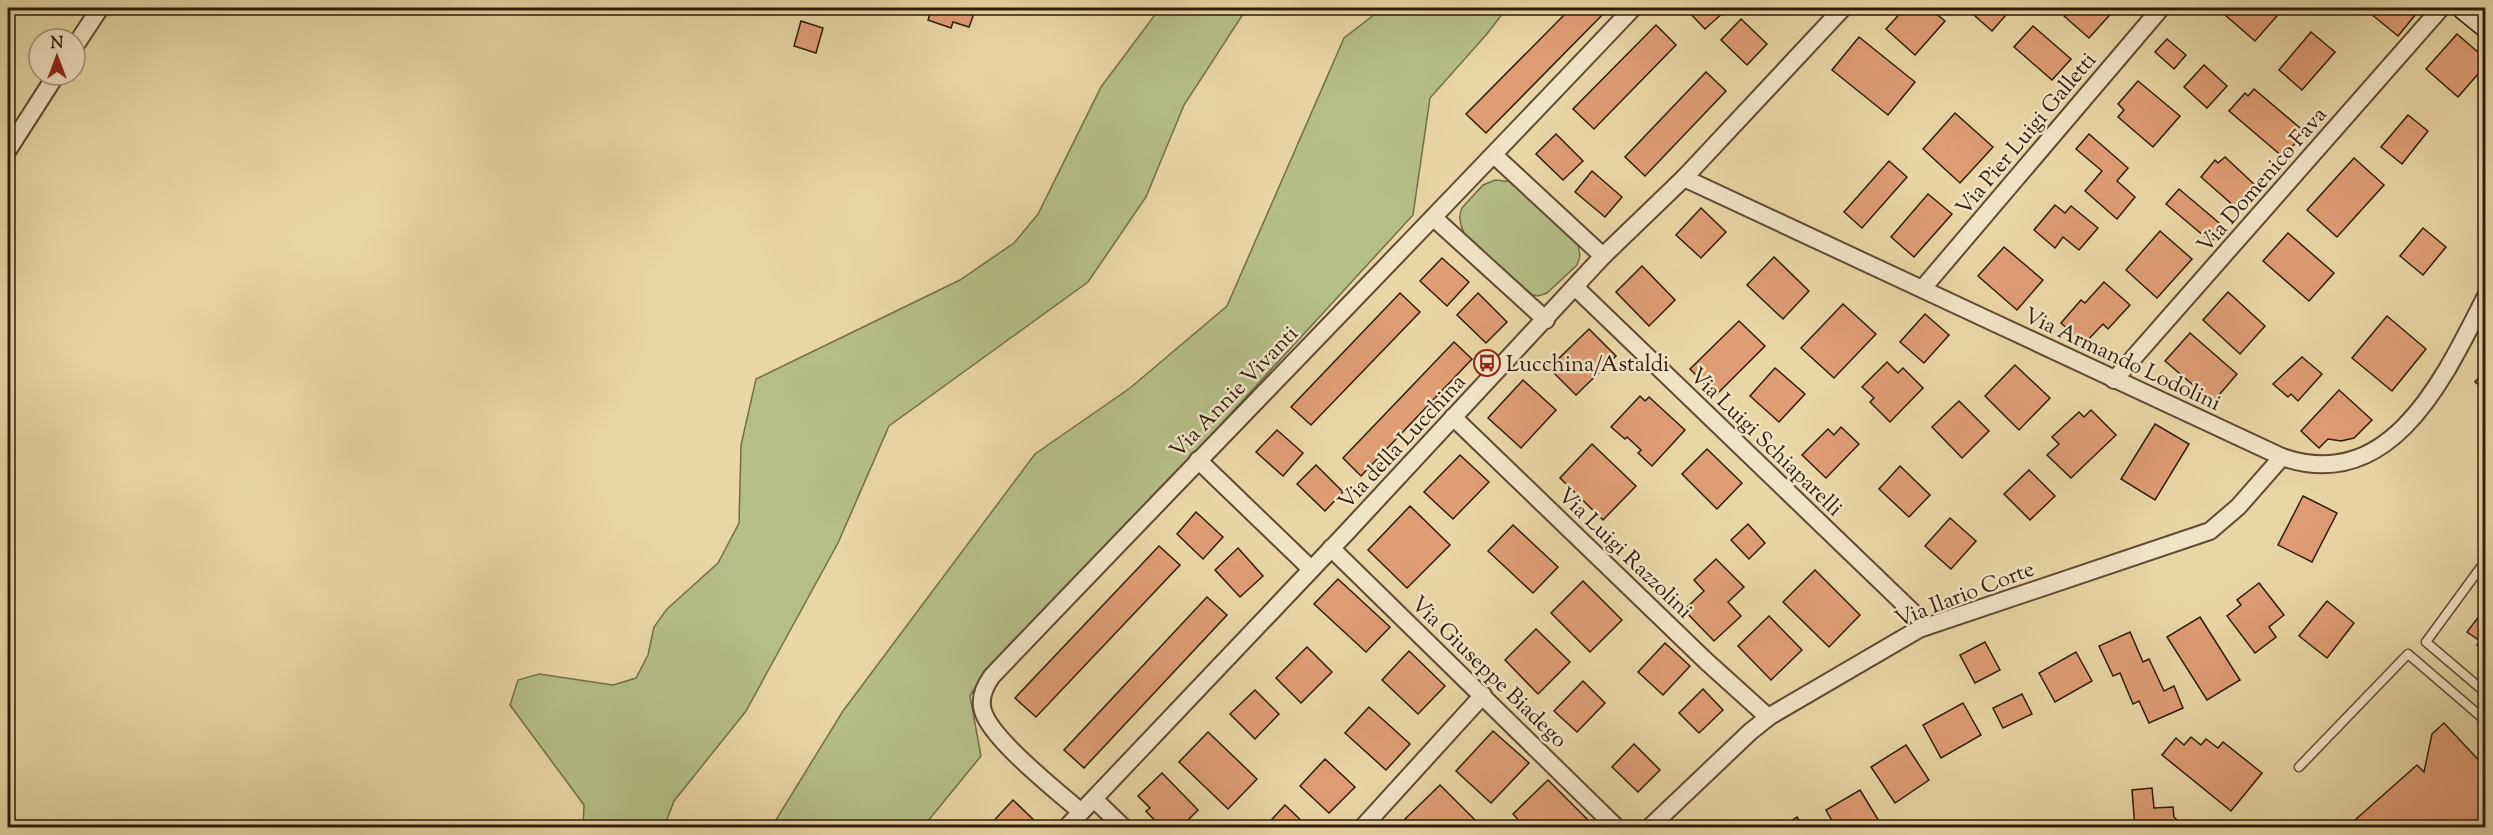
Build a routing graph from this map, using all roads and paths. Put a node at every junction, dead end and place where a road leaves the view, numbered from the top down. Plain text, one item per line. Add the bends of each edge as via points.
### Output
1 (100, 8) edge
2 (1633, 8) edge
3 (1843, 8) edge
4 (2161, 8) edge
5 (2441, 8) edge
6 (2464, 8) edge
7 (2486, 25) edge
8 (87, 28) edge
9 (48, 87) edge
10 (8, 150) edge
11 (1494, 154) junction
12 (1684, 178) junction
13 (1434, 218) junction
14 (1604, 256) junction
15 (1575, 287) junction
16 (1923, 288) junction
17 (2486, 296) edge
18 (1546, 320) junction
19 (2114, 380) junction
20 (1453, 417) junction
21 (2282, 457) junction
22 (1198, 460) junction
23 (1331, 548) junction
24 (2486, 560) edge
25 (1311, 569) junction
26 (1927, 626) junction
27 (2486, 693) edge
28 (1483, 695) junction
29 (1768, 717) junction
30 (2486, 721) edge
31 (2299, 767) dead end
32 (1094, 799) junction
33 (1081, 812) junction
34 (1066, 828) edge
35 (1124, 828) edge
36 (1362, 828) edge
37 (1617, 828) edge
38 (1649, 828) edge

1 - 8 street
2 - 11 street, Via Annie Vivanti
3 - 12 street, Via della Lucchina
4 - 16 street, Via Pier Luigi Galletti
5 - 19 street, Via Domenico Fava
6 - 7 street
9 - 10 street
11 - 13 street, Via Annie Vivanti
11 - 14 street
12 - 14 street, Via della Lucchina
12 - 16 street, Via Armando Lodolini
13 - 18 street
13 - 22 street, Via Annie Vivanti
14 - 15 street, Via della Lucchina
15 - 18 street, Via della Lucchina
15 - 26 street, Via Luigi Schiaparelli
16 - 19 street, Via Armando Lodolini
17 - 21 street, Via Armando Lodolini via 2439,384 2386,444 2366,456 2333,464 2304,464
18 - 20 street, Via della Lucchina
19 - 21 street, Via Armando Lodolini
20 - 23 street, Via della Lucchina
20 - 29 street, Via Luigi Razzolini
21 - 26 street, Via Ilario Corte via 2238,507 2210,531
22 - 25 street
22 - 33 street, Via Annie Vivanti via 984,688 982,709 993,731
23 - 25 street, Via della Lucchina
23 - 28 street, Via Giuseppe Biadego
24 - 27 lane via 2426,642
25 - 32 street, Via della Lucchina
26 - 29 street, Via Ilario Corte
28 - 36 street
28 - 37 street, Via Giuseppe Biadego
29 - 38 street, Via Ilario Corte
30 - 31 lane via 2408,654
32 - 33 street, Via della Lucchina
32 - 35 street
33 - 34 street, Via della Lucchina

